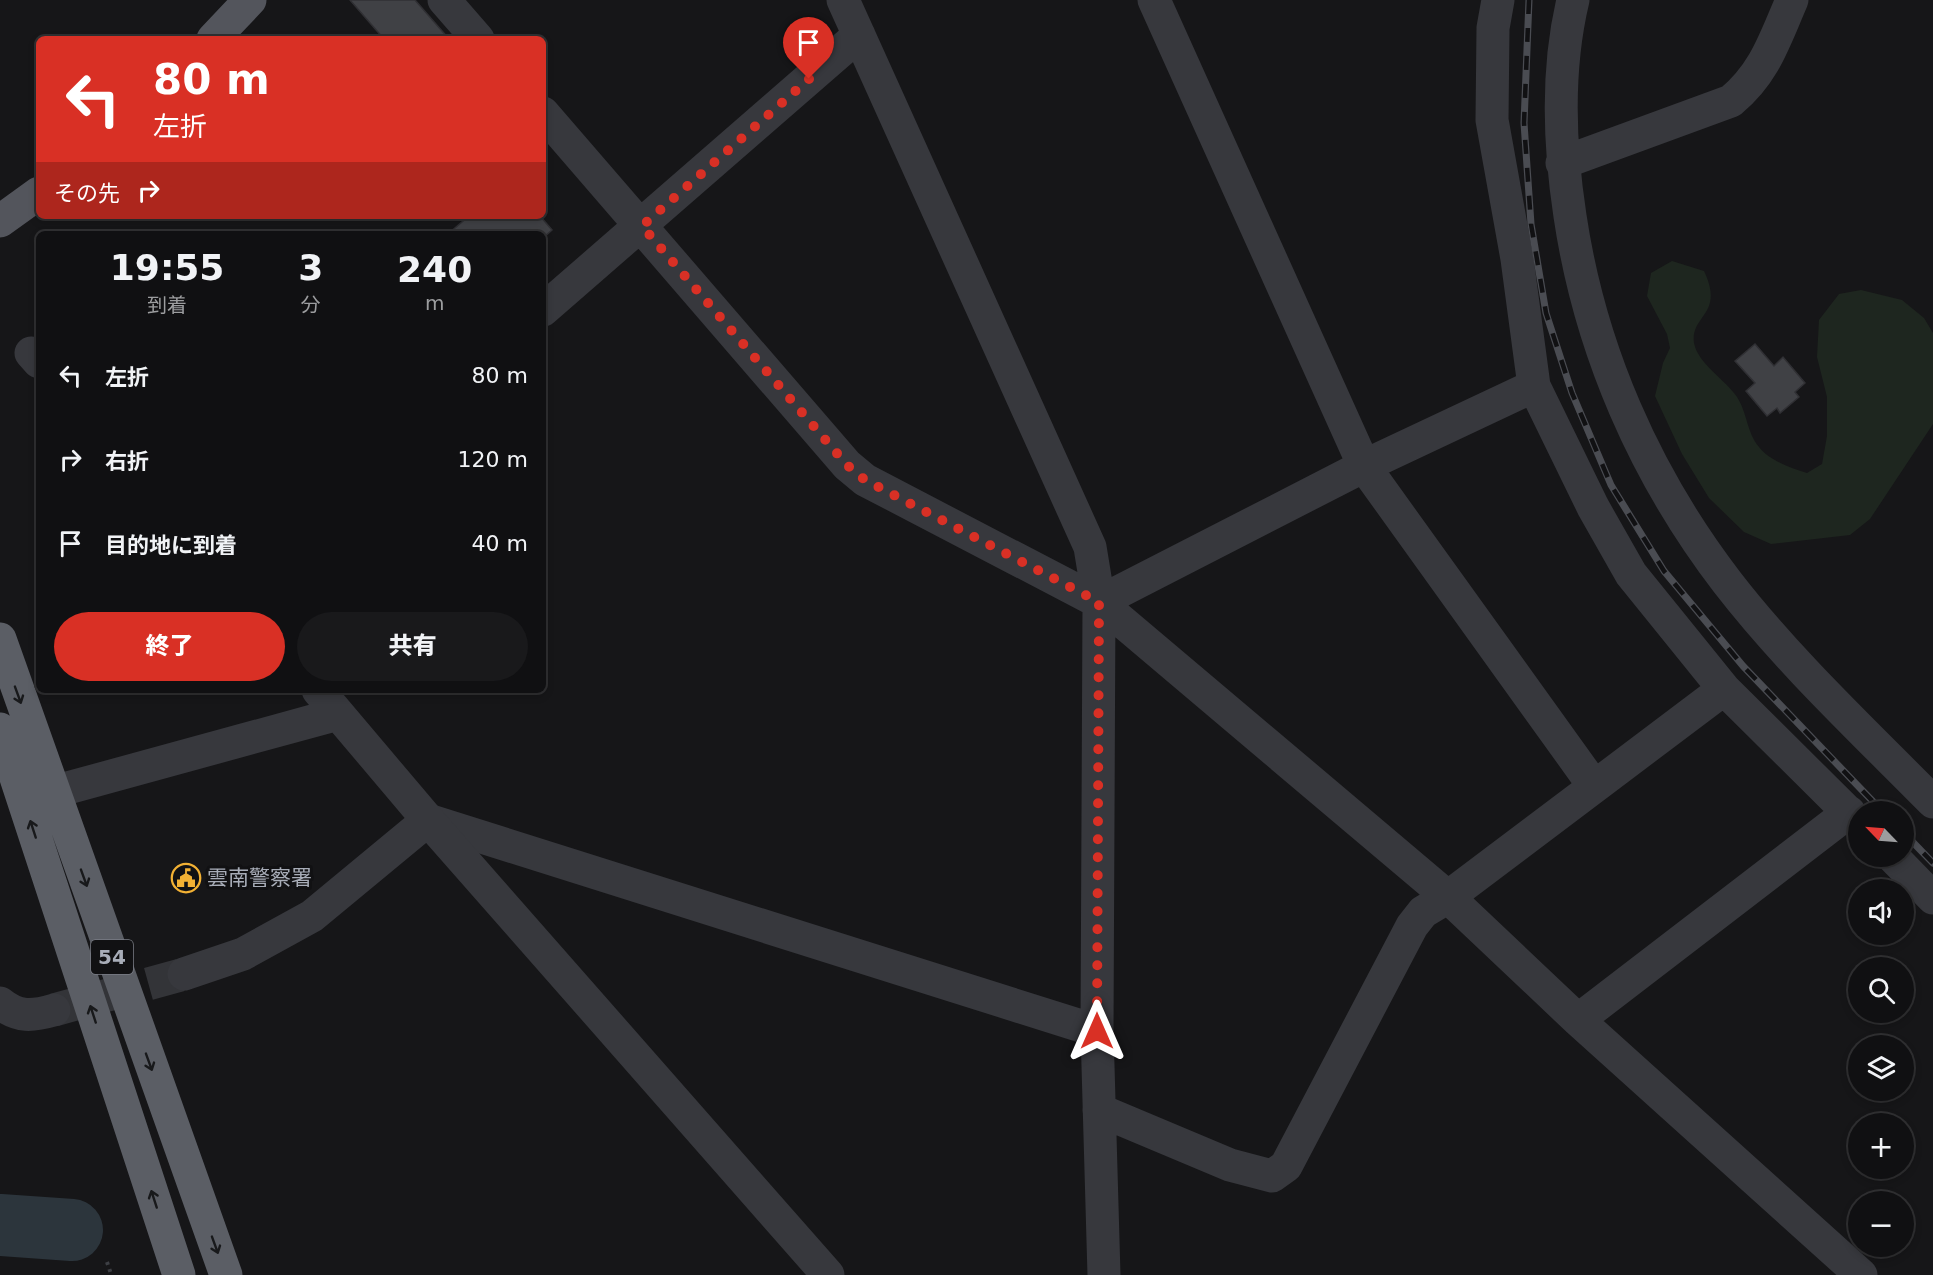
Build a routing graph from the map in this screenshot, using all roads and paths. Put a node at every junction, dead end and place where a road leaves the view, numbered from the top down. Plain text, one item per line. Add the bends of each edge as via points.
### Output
1 (250, 0) edge
2 (444, 0) edge
3 (843, 0) edge
4 (1154, 0) edge
5 (1498, 0) edge
6 (1574, 0) edge
7 (1792, 0) edge
8 (859, 35) junction
9 (216, 36) edge
10 (475, 36) edge
11 (546, 116) edge
12 (1562, 163) junction
13 (36, 195) edge
14 (0, 221) edge
15 (642, 226) junction
16 (546, 306) edge
17 (1534, 386) junction
18 (1364, 466) junction
19 (1099, 602) junction
20 (0, 639) edge
21 (1724, 689) junction
22 (328, 702) edge
23 (0, 729) edge
24 (1594, 786) junction
25 (52, 792) junction
26 (1933, 802) edge
27 (1848, 811) edge
28 (428, 820) junction
29 (1848, 821) edge
30 (1903, 867) edge
31 (1448, 897) junction
32 (1933, 898) edge
33 (184, 974) tunnel mouth
34 (0, 1004) edge
35 (54, 1010) tunnel mouth
36 (1578, 1020) junction
37 (1097, 1031) junction
38 (1099, 1110) junction
39 (107, 1262) dead end
40 (111, 1274) edge
41 (179, 1275) edge
42 (226, 1275) edge
43 (828, 1275) edge
44 (1104, 1275) edge
45 (1861, 1275) edge

1 - 9 main road
2 - 10 street
3 - 8 street
4 - 18 street
5 - 17 street via 1493,28 1492,120
6 - 12 street via 1561,80
7 - 12 street via 1762,69 1750,86 1731,101
8 - 15 street
8 - 19 street via 1090,547
11 - 15 street
12 - 26 street via 1577,265 1608,371 1653,469 1728,583
13 - 14 main road
15 - 16 street
15 - 19 street via 847,465 865,480
17 - 18 street
17 - 21 street via 1593,507 1631,574
18 - 19 street
18 - 24 street
19 - 31 street
19 - 37 street
20 -> 25 highway, 54
21 - 24 street
21 - 27 street
22 - 25 street
22 - 28 street
41 -> 23 highway, 54
24 - 31 street
25 -> 42 highway, 54
28 - 33 street via 312,916 243,954
28 - 37 street
28 - 43 street
29 - 36 street
30 - 32 street
31 - 36 street
31 - 38 street via 1423,912 1412,926 1280,1172 1272,1176 1230,1164
34 - 35 street via 19,1015
36 - 45 street
37 - 38 street
38 - 44 street
39 - 40 path

